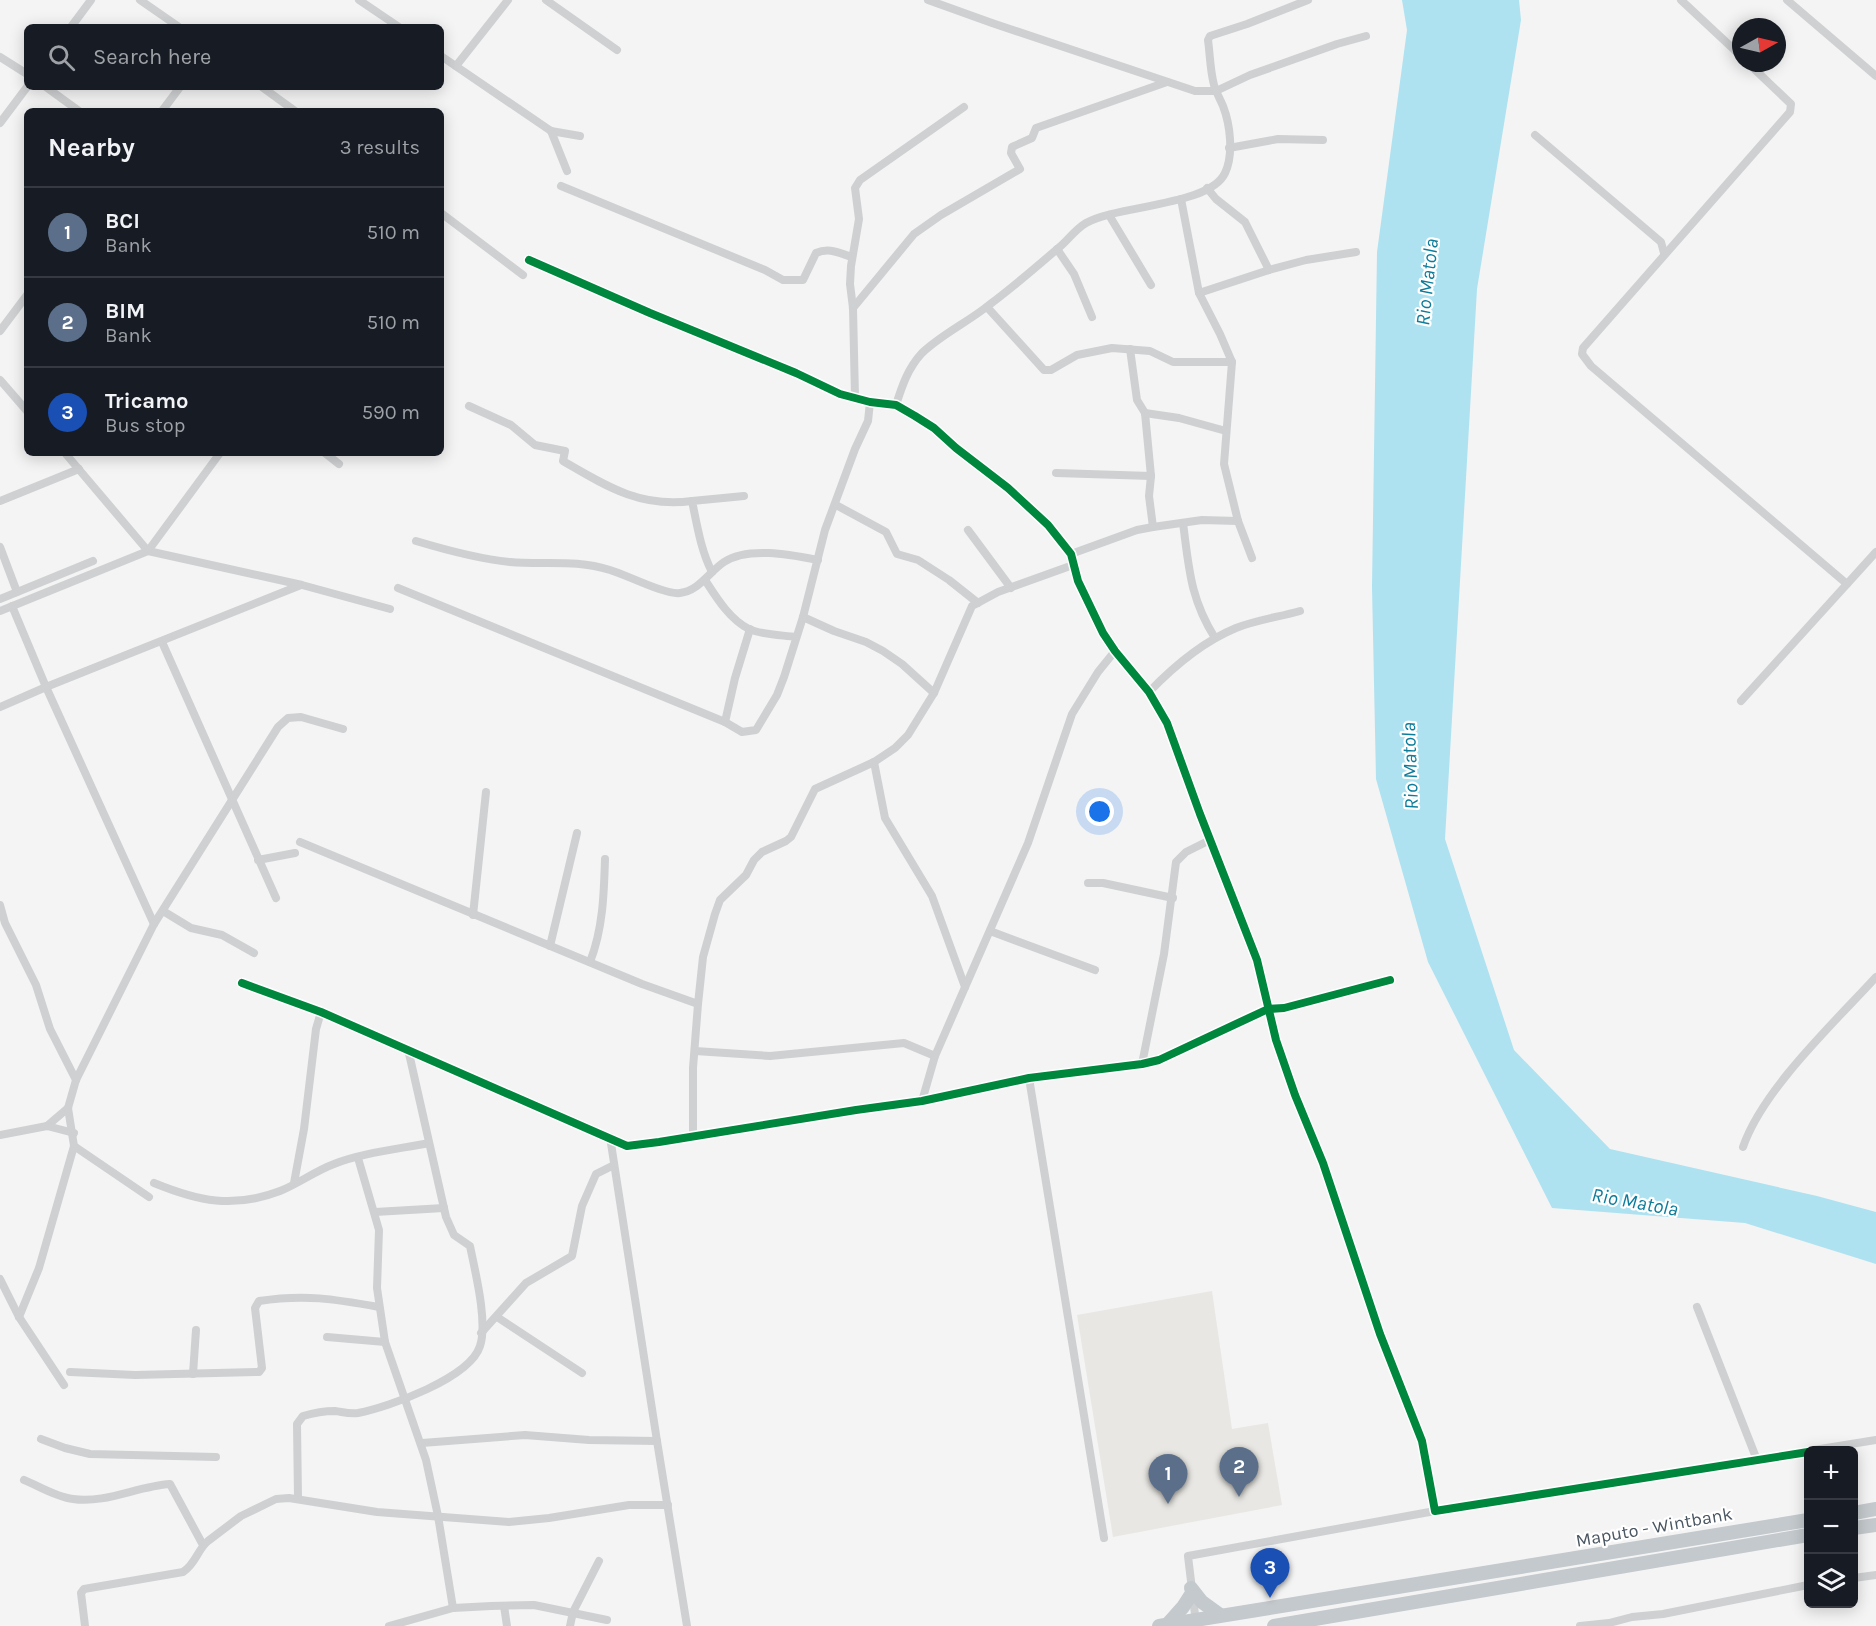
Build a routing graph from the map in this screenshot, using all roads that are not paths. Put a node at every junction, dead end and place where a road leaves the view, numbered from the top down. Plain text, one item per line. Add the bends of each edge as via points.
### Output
1 (91, 0) edge
2 (140, 0) edge
3 (508, 0) edge
4 (546, 0) edge
5 (928, 0) edge
6 (1308, 0) edge
7 (1680, 0) edge
8 (1787, 0) edge
9 (363, 1) edge
10 (73, 24) edge
11 (174, 24) edge
12 (395, 24) edge
13 (1366, 36) dead end
14 (1732, 48) edge
15 (617, 50) dead end
16 (0, 57) edge
17 (444, 58) edge
18 (456, 66) junction
19 (24, 72) edge
20 (1757, 72) edge
21 (1876, 76) edge
22 (1168, 82) junction
23 (25, 90) edge
24 (50, 90) edge
25 (178, 90) edge
26 (266, 90) edge
27 (1216, 91) junction
28 (964, 107) dead end
29 (75, 108) edge
30 (164, 108) edge
31 (291, 108) edge
32 (0, 123) edge
33 (551, 131) junction
34 (1535, 135) dead end
35 (580, 136) dead end
36 (1323, 140) dead end
37 (1229, 148) junction
38 (567, 171) dead end
39 (561, 186) dead end
40 (1207, 188) junction
41 (1180, 199) junction
42 (444, 215) edge
43 (1109, 215) junction
44 (1057, 249) junction
45 (1356, 252) dead end
46 (1665, 253) junction
47 (852, 257) junction
48 (529, 260) dead end
49 (1269, 270) junction
50 (523, 275) dead end
51 (1151, 285) dead end
52 (1199, 293) junction
53 (24, 299) edge
54 (987, 307) junction
55 (853, 308) junction
56 (1092, 317) dead end
57 (0, 331) edge
58 (1130, 349) junction
59 (1232, 362) junction
60 (0, 380) edge
61 (855, 397) junction
62 (870, 402) junction
63 (896, 405) junction
64 (469, 406) dead end
65 (24, 408) edge
66 (1144, 413) junction
67 (1226, 431) junction
68 (68, 456) edge
69 (218, 456) edge
70 (329, 456) edge
71 (339, 464) dead end
72 (79, 469) junction
73 (1056, 472) dead end
74 (1151, 476) junction
75 (744, 496) dead end
76 (0, 501) edge
77 (692, 501) junction
78 (836, 506) junction
79 (1238, 521) junction
80 (1183, 523) junction
81 (1153, 527) junction
82 (968, 530) dead end
83 (416, 541) dead end
84 (0, 547) edge
85 (148, 551) junction
86 (1876, 552) edge
87 (1071, 554) junction
88 (1252, 558) dead end
89 (818, 560) junction
90 (93, 561) dead end
91 (1073, 565) junction
92 (712, 572) junction
93 (705, 580) junction
94 (302, 585) junction
95 (1846, 585) junction
96 (398, 588) dead end
97 (1011, 588) junction
98 (17, 592) junction
99 (0, 599) edge
100 (978, 603) junction
101 (12, 606) junction
102 (390, 609) dead end
103 (0, 611) edge
104 (1300, 611) dead end
105 (803, 617) junction
106 (750, 629) junction
107 (796, 637) junction
108 (1215, 638) junction
109 (162, 642) junction
110 (1115, 651) junction
111 (46, 687) junction
112 (1149, 692) junction
113 (934, 693) junction
114 (1741, 701) dead end
115 (0, 707) edge
116 (724, 722) junction
117 (343, 729) dead end
118 (874, 762) junction
119 (486, 792) dead end
120 (232, 802) junction
121 (577, 833) dead end
122 (1210, 840) junction
123 (300, 842) dead end
124 (295, 853) dead end
125 (605, 859) dead end
126 (258, 860) junction
127 (1088, 883) dead end
128 (276, 898) dead end
129 (1173, 898) junction
130 (0, 905) edge
131 (163, 911) junction
132 (473, 915) junction
133 (154, 924) junction
134 (990, 931) junction
135 (550, 946) junction
136 (254, 953) dead end
137 (590, 962) junction
138 (1095, 970) dead end
139 (1876, 977) edge
140 (1390, 980) dead end
141 (242, 983) dead end
142 (965, 987) junction
143 (698, 1004) junction
144 (1268, 1010) junction
145 (321, 1012) junction
146 (408, 1049) junction
147 (695, 1051) junction
148 (935, 1056) junction
149 (1142, 1064) junction
150 (1029, 1078) junction
151 (76, 1080) junction
152 (922, 1101) junction
153 (68, 1108) junction
154 (47, 1126) junction
155 (74, 1134) junction
156 (0, 1135) edge
157 (610, 1137) junction
158 (693, 1137) junction
159 (429, 1143) junction
160 (74, 1146) junction
161 (1743, 1147) dead end
162 (358, 1158) junction
163 (614, 1165) junction
164 (154, 1183) dead end
165 (294, 1183) junction
166 (149, 1197) dead end
167 (444, 1208) junction
168 (375, 1212) junction
169 (0, 1279) edge
170 (379, 1307) junction
171 (1697, 1307) dead end
172 (19, 1317) junction
173 (497, 1317) junction
174 (196, 1330) dead end
175 (481, 1333) junction
176 (327, 1336) dead end
177 (385, 1342) junction
178 (70, 1372) dead end
179 (582, 1373) dead end
180 (193, 1374) junction
181 (64, 1385) dead end
182 (404, 1397) junction
183 (41, 1439) dead end
184 (1876, 1440) edge
185 (657, 1442) junction
186 (422, 1443) junction
187 (1839, 1446) edge
188 (1804, 1453) edge
189 (216, 1457) dead end
190 (1757, 1460) junction
191 (24, 1480) dead end
192 (298, 1498) junction
193 (668, 1505) junction
194 (1876, 1509) edge
195 (1435, 1511) junction
196 (1858, 1512) edge
197 (438, 1516) junction
198 (1804, 1521) edge
199 (1876, 1525) edge
200 (1858, 1527) edge
201 (1804, 1536) edge
202 (1104, 1538) dead end
203 (203, 1545) junction
204 (599, 1561) dead end
205 (1876, 1575) edge
206 (1858, 1577) edge
207 (1804, 1586) edge
208 (1191, 1591) junction
209 (504, 1606) junction
210 (453, 1608) junction
211 (573, 1612) junction
212 (1220, 1615) junction
213 (607, 1620) dead end
214 (1196, 1623) edge
215 (1163, 1625) edge
216 (85, 1626) edge
217 (390, 1626) edge
218 (507, 1626) edge
219 (570, 1626) edge
220 (687, 1626) edge
221 (1274, 1626) edge
222 (1580, 1626) edge

1 - 10 street
2 - 11 street
3 - 18 street
4 - 15 street
5 - 22 street
6 - 27 street via 1210,36
7 - 14 street
8 - 21 street
9 - 12 street
13 - 27 street via 1308,53
16 - 19 street
17 - 18 street
18 - 33 street
20 - 46 street via 1791,104 1790,112
22 - 27 street via 1195,91
22 - 55 street via 1036,128 1032,138 1012,147 1020,169 914,234
23 - 32 street
24 - 29 street
25 - 30 street
26 - 31 street
27 - 37 street via 1224,108
28 - 47 street via 855,188 858,219
33 - 35 street
33 - 38 street
34 - 46 street via 1661,242
36 - 37 street via 1278,140
37 - 40 street via 1225,173
39 - 47 street via 783,280 803,280 816,253 822,250
40 - 41 street
40 - 49 street via 1245,222
41 - 43 street
41 - 52 street
42 - 50 street
43 - 44 street via 1087,222
43 - 51 street
44 - 54 street
44 - 56 street via 1074,274
45 - 49 street
46 - 95 street via 1583,348 1582,354 1591,366
47 - 55 street
48 - 61 street via 840,394
49 - 52 street
52 - 59 street
53 - 57 street
54 - 58 street via 1044,370 1077,355 1112,348
54 - 63 street via 921,354 904,379
55 - 61 street
58 - 59 street via 1150,351 1173,362
58 - 66 street via 1137,400
59 - 67 street
60 - 65 street
61 - 62 street
62 - 63 street
62 - 78 street via 868,421
63 - 87 street via 934,428 1008,488 1048,525
64 - 77 street via 511,425 535,445 560,448 565,451 563,461 620,492 642,500
66 - 67 street
66 - 74 street
67 - 79 street via 1224,464
68 - 72 street
69 - 85 street
70 - 71 street
72 - 76 street
72 - 85 street
73 - 74 street
74 - 81 street
75 - 77 street
77 - 92 street
78 - 89 street
78 - 100 street via 886,532 897,554 918,560
79 - 80 street
79 - 88 street
80 - 81 street
80 - 108 street via 1192,589
81 - 87 street
82 - 97 street
83 - 93 street via 509,562 590,565 677,594
84 - 98 street
85 - 94 street
85 - 101 street
86 - 95 street
87 - 91 street
89 - 92 street via 753,552 731,558
89 - 105 street
90 - 98 street
91 - 97 street
91 - 110 street
92 - 93 street
93 - 106 street via 728,611
94 - 102 street
94 - 109 street
95 - 114 street
96 - 116 street
97 - 100 street
98 - 99 street
100 - 113 street via 972,606
101 - 103 street
101 - 111 street
104 - 108 street
105 - 107 street
105 - 113 street via 883,651
106 - 107 street
106 - 116 street
107 - 116 street via 777,694 756,730 742,732
108 - 112 street
109 - 111 street
109 - 120 street
110 - 112 street
110 - 134 street via 1072,714 1028,843
111 - 115 street
111 - 133 street
112 - 122 street via 1167,723
113 - 118 street via 908,735
117 - 120 street via 301,717 288,718 278,727
118 - 142 street via 885,818 932,896
118 - 143 street via 815,789 792,837 762,852 746,875 720,900 703,957
119 - 132 street
120 - 126 street
120 - 131 street
121 - 135 street
122 - 129 street via 1176,862
122 - 144 street via 1257,960
123 - 132 street
124 - 126 street
125 - 137 street via 602,910
126 - 128 street
127 - 129 street
129 - 149 street
130 - 151 street via 36,985 50,1029
131 - 133 street
131 - 136 street via 191,928 222,935
132 - 135 street
133 - 151 street
134 - 138 street
134 - 142 street
135 - 137 street
137 - 143 street
139 - 161 street via 1786,1077 1750,1127
140 - 144 street
141 - 145 street
142 - 148 street
143 - 147 street
144 - 149 street
144 - 195 street via 1294,1095 1323,1163 1380,1334 1422,1441
145 - 146 street
145 - 165 street
146 - 157 street
146 - 159 street
147 - 148 street via 770,1056 904,1043
147 - 158 street
148 - 152 street
149 - 150 street
150 - 152 street
150 - 202 street
151 - 153 street
152 - 158 street
153 - 154 street
153 - 155 street
154 - 155 street
154 - 156 street
155 - 160 street
157 - 158 street via 627,1146
157 - 163 street
159 - 162 street
159 - 167 street
160 - 166 street
160 - 172 street via 39,1268
162 - 165 street
162 - 168 street
163 - 173 street via 596,1174 582,1206 572,1256 526,1283
163 - 185 street
164 - 165 street via 218,1202 260,1197
167 - 168 street
167 - 175 street via 454,1235 470,1246 481,1309
168 - 170 street via 379,1230
169 - 172 street
170 - 177 street
170 - 180 street via 313,1297 259,1301 255,1308 261,1370
171 - 190 street
172 - 181 street
173 - 175 street
173 - 179 street
174 - 180 street
175 - 182 street via 480,1346 466,1367 438,1384
176 - 177 street
177 - 182 street
178 - 180 street
182 - 186 street
182 - 192 street via 359,1413 336,1411 303,1416 297,1424
183 - 189 street via 90,1454
184 - 187 street
185 - 186 street via 525,1435
185 - 193 street
186 - 197 street
188 - 190 street
190 - 195 street
191 - 203 street via 80,1500 170,1484
192 - 197 street via 354,1510
192 - 203 street via 276,1499 242,1516
193 - 197 street via 629,1505 509,1522
193 - 220 street
194 - 196 highway
195 - 208 street via 1188,1556
197 - 210 street
198 - 212 highway, Maputo - Wintbank
199 - 200 highway
201 - 221 highway, Maputo - Wintbank
203 - 216 street via 190,1568 183,1572 84,1589 81,1593
204 - 211 street
205 - 206 street
207 - 222 street
208 - 212 highway
208 - 214 street
208 - 215 highway via 1184,1607
209 - 210 street
209 - 211 street via 534,1605
209 - 218 street
210 - 217 street
211 - 213 street
211 - 219 street
212 - 214 highway, Maputo - Wintbank
214 - 215 highway, Maputo - Wintbank

